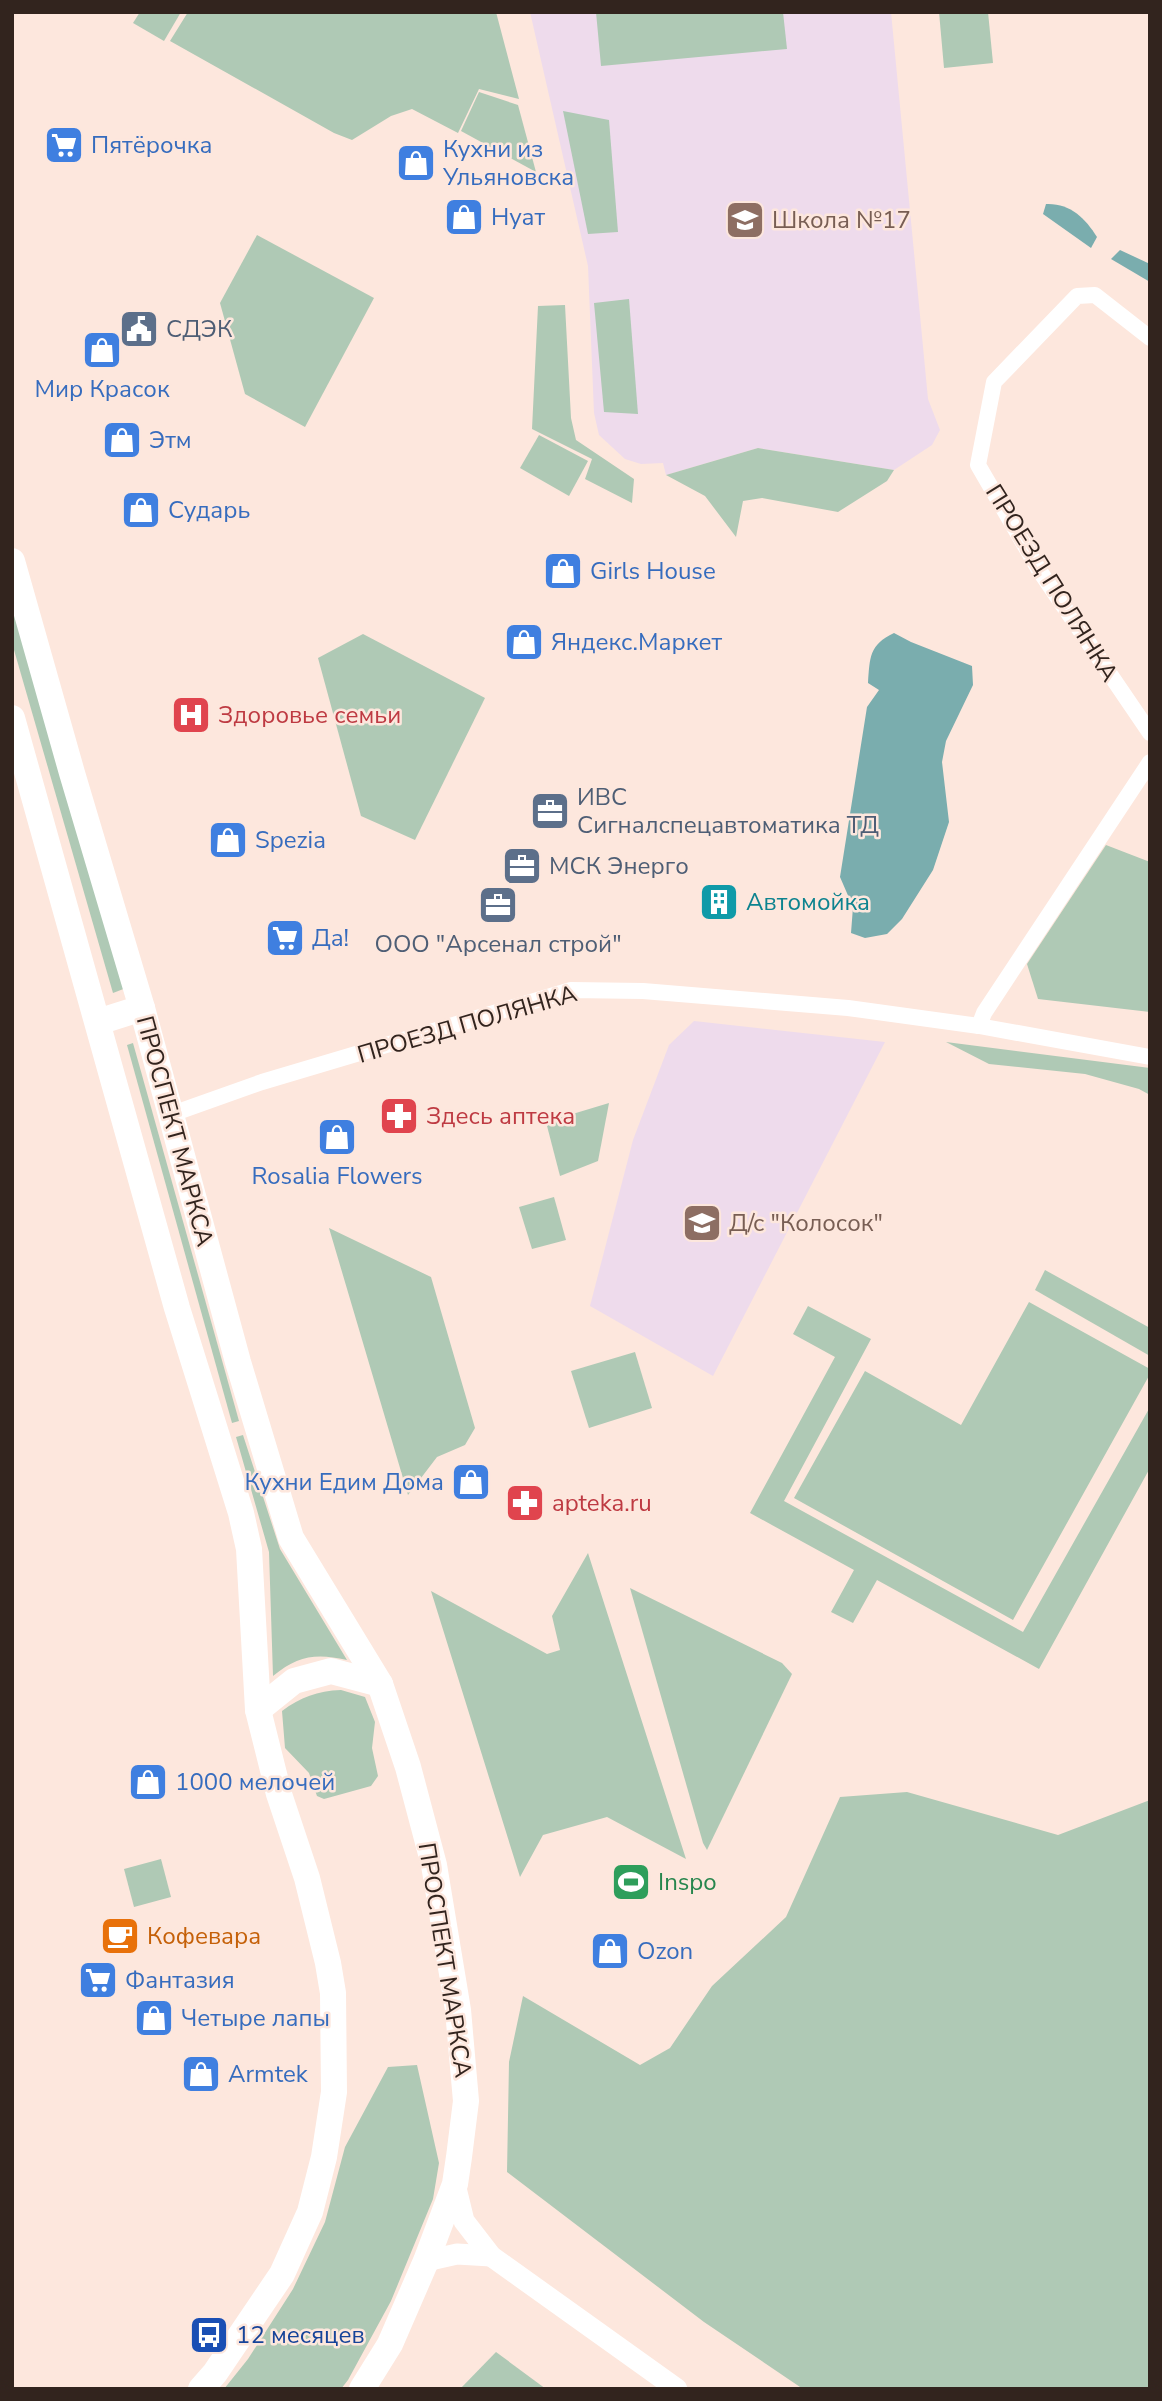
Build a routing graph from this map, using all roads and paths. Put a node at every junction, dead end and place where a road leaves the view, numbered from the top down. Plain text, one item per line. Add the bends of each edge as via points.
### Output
1 (1150, 338) edge
2 (12, 561) edge
3 (16, 589) edge
4 (12, 718) edge
5 (1150, 733) edge
6 (1150, 762) edge
7 (142, 1008) junction
8 (98, 1022) junction
9 (979, 1026) junction
10 (1150, 1057) edge
11 (172, 1114) junction
12 (380, 1684) junction
13 (258, 1710) junction
14 (455, 2184) junction
15 (491, 2256) junction
16 (426, 2261) junction
17 (201, 2389) edge
18 (362, 2389) edge
19 (677, 2389) edge

1 - 5 street, ПРОЕЗД ПОЛЯНКА via 1095,295 1077,296 994,382 978,466 1039,570
2 - 3 main road, ПРОСПЕКТ МАРКСА
3 - 7 main road, ПРОСПЕКТ МАРКСА
4 - 8 main road, ПРОСПЕКТ МАРКСА
6 - 9 street via 1041,923
7 - 8 main road
7 - 11 main road, ПРОСПЕКТ МАРКСА
8 - 13 main road, ПРОСПЕКТ МАРКСА via 166,1269 241,1513 249,1549
9 - 10 street, ПРОЕЗД ПОЛЯНКА
9 - 11 street, ПРОЕЗД ПОЛЯНКА via 741,998 571,990
11 - 12 main road, ПРОСПЕКТ МАРКСА via 223,1310 291,1538
12 - 13 main road via 331,1671 294,1681
12 - 14 main road, ПРОСПЕКТ МАРКСА via 434,1865 458,2010 466,2101
13 - 17 main road, ПРОСПЕКТ МАРКСА via 328,1963 333,1993 334,2092 310,2212 282,2274
14 - 15 street via 464,2221
14 - 16 main road, ПРОСПЕКТ МАРКСА
15 - 16 street via 457,2254
15 - 19 street
16 - 18 main road, ПРОСПЕКТ МАРКСА via 390,2344

